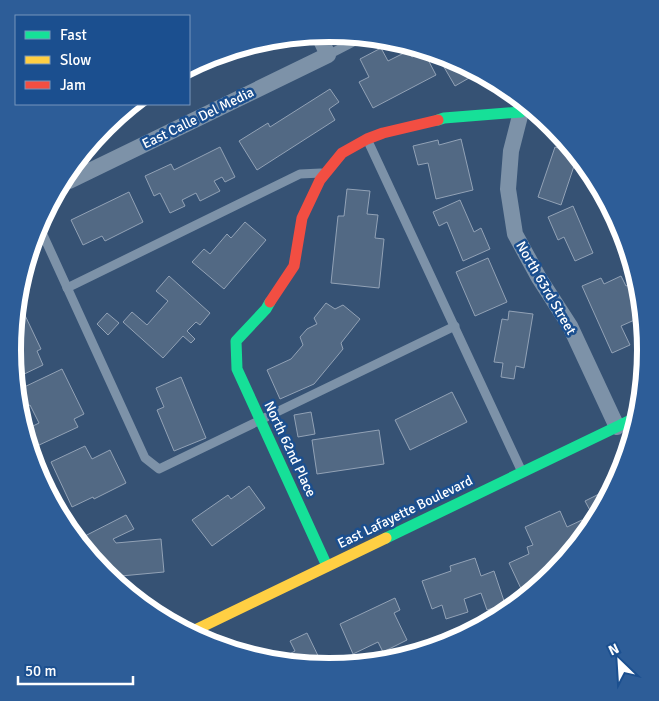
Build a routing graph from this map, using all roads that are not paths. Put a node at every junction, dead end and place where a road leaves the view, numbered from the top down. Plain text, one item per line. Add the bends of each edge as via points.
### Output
1 (322, 42) edge
2 (351, 43) edge
3 (328, 55) junction
4 (523, 110) edge
5 (367, 139) junction
6 (326, 173) junction
7 (73, 179) edge
8 (44, 236) edge
9 (67, 288) junction
10 (455, 326) junction
11 (260, 420) junction
12 (630, 420) edge
13 (617, 427) junction
14 (522, 472) junction
15 (327, 566) junction
16 (197, 629) edge

1 - 3 street
2 - 3 lane
3 - 7 street, East Calle Del Media
4 - 5 street via 444,118 383,132
4 - 13 street, North 63rd Street via 510,151 508,189 515,234 570,326
5 - 6 street via 342,153
5 - 10 lane
6 - 9 lane via 300,174
6 - 11 street, North 62nd Place via 302,218 294,266 266,309 236,341 237,369
8 - 9 lane
9 - 11 lane via 145,458 159,469
10 - 11 lane
10 - 14 lane
11 - 15 street, North 62nd Place
12 - 13 street, East Lafayette Boulevard
13 - 14 street, East Lafayette Boulevard
14 - 15 street, East Lafayette Boulevard
15 - 16 street, East Lafayette Boulevard

